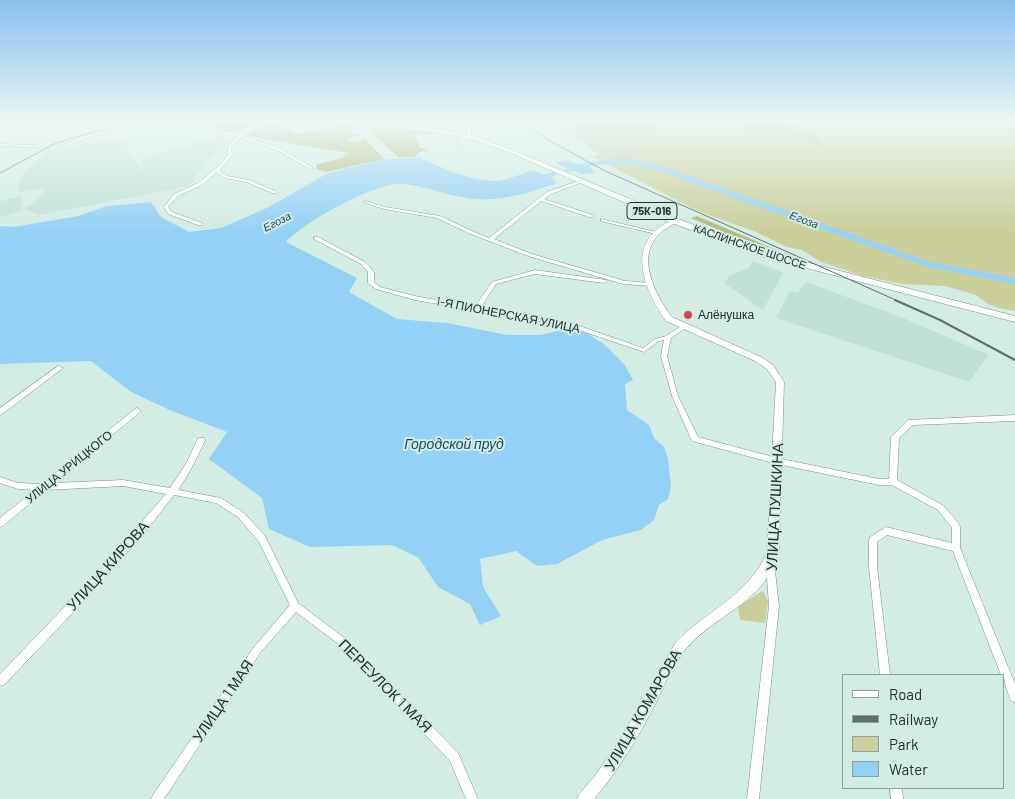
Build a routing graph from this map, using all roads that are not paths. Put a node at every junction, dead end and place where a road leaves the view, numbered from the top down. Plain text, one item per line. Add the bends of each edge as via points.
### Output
1 (227, 158) edge
2 (295, 158) edge
3 (529, 158) edge
4 (219, 168) junction
5 (311, 168) dead end
6 (582, 182) junction
7 (274, 192) dead end
8 (541, 200) junction
9 (365, 202) dead end
10 (591, 216) dead end
11 (603, 220) dead end
12 (674, 221) junction
13 (200, 224) dead end
14 (656, 234) junction
15 (316, 238) dead end
16 (491, 240) junction
17 (625, 283) junction
18 (650, 285) junction
19 (478, 308) junction
20 (1015, 319) edge
21 (685, 326) junction
22 (668, 337) junction
23 (60, 368) dead end
24 (137, 411) dead end
25 (0, 412) edge
26 (1015, 418) edge
27 (201, 440) dead end
28 (777, 461) junction
29 (0, 480) edge
30 (893, 482) junction
31 (45, 487) junction
32 (173, 492) junction
33 (0, 523) edge
34 (956, 548) junction
35 (770, 563) junction
36 (295, 606) junction
37 (885, 674) edge
38 (0, 681) edge
39 (1015, 697) edge
40 (157, 799) edge
41 (472, 799) edge
42 (584, 799) edge
43 (753, 799) edge

1 - 4 street
2 - 5 street
3 - 6 main road, КАСЛИНСКОЕ ШОССЕ / 75К-016
4 - 7 street via 220,174
4 - 13 street via 200,184 176,195 166,207 170,213
6 - 8 street via 549,193
6 - 12 main road, КАСЛИНСКОЕ ШОССЕ / 75К-016
8 - 10 street
8 - 16 street
9 - 16 street via 438,217
11 - 14 street
12 - 14 street
12 - 20 main road, КАСЛИНСКОЕ ШОССЕ / 75К-016 via 791,262
14 - 18 street via 646,252
15 - 19 street, 1-Я ПИОНЕРСКАЯ УЛИЦА via 363,263 371,272 372,283 378,288 415,298
16 - 17 street
17 - 18 street
17 - 19 street via 535,272 494,283
18 - 21 street via 660,308 669,318
19 - 22 street, 1-Я ПИОНЕРСКАЯ УЛИЦА via 568,324 644,350 657,340
21 - 22 street, 1-Я ПИОНЕРСКАЯ УЛИЦА
21 - 28 street, УЛИЦА ПУШКИНА via 743,351 776,374 781,389
22 - 28 street via 664,356 675,396 695,440
23 - 25 street
24 - 31 street, УЛИЦА УРИЦКОГО
26 - 30 street via 911,422 895,437
27 - 32 street, УЛИЦА КИРОВА via 189,469
28 - 30 street
28 - 35 street, УЛИЦА ПУШКИНА via 775,536
29 - 31 street, ПЕРЕУЛОК 1 МАЯ via 18,486
30 - 34 street via 941,508 956,527
31 - 32 street, ПЕРЕУЛОК 1 МАЯ via 123,483
31 - 33 street, УЛИЦА УРИЦКОГО
32 - 36 street, ПЕРЕУЛОК 1 МАЯ via 218,500 241,515 262,539
32 - 38 street, УЛИЦА КИРОВА via 110,567
34 - 37 street via 886,531 873,540 872,567
34 - 39 street
35 - 42 street, УЛИЦА КОМАРОВА via 755,586 689,635 680,646 621,752 603,779
35 - 43 street, УЛИЦА ПУШКИНА via 774,606
36 - 40 street, УЛИЦА 1 МАЯ via 257,650
36 - 41 street, ПЕРЕУЛОК 1 МАЯ via 344,643 454,757

